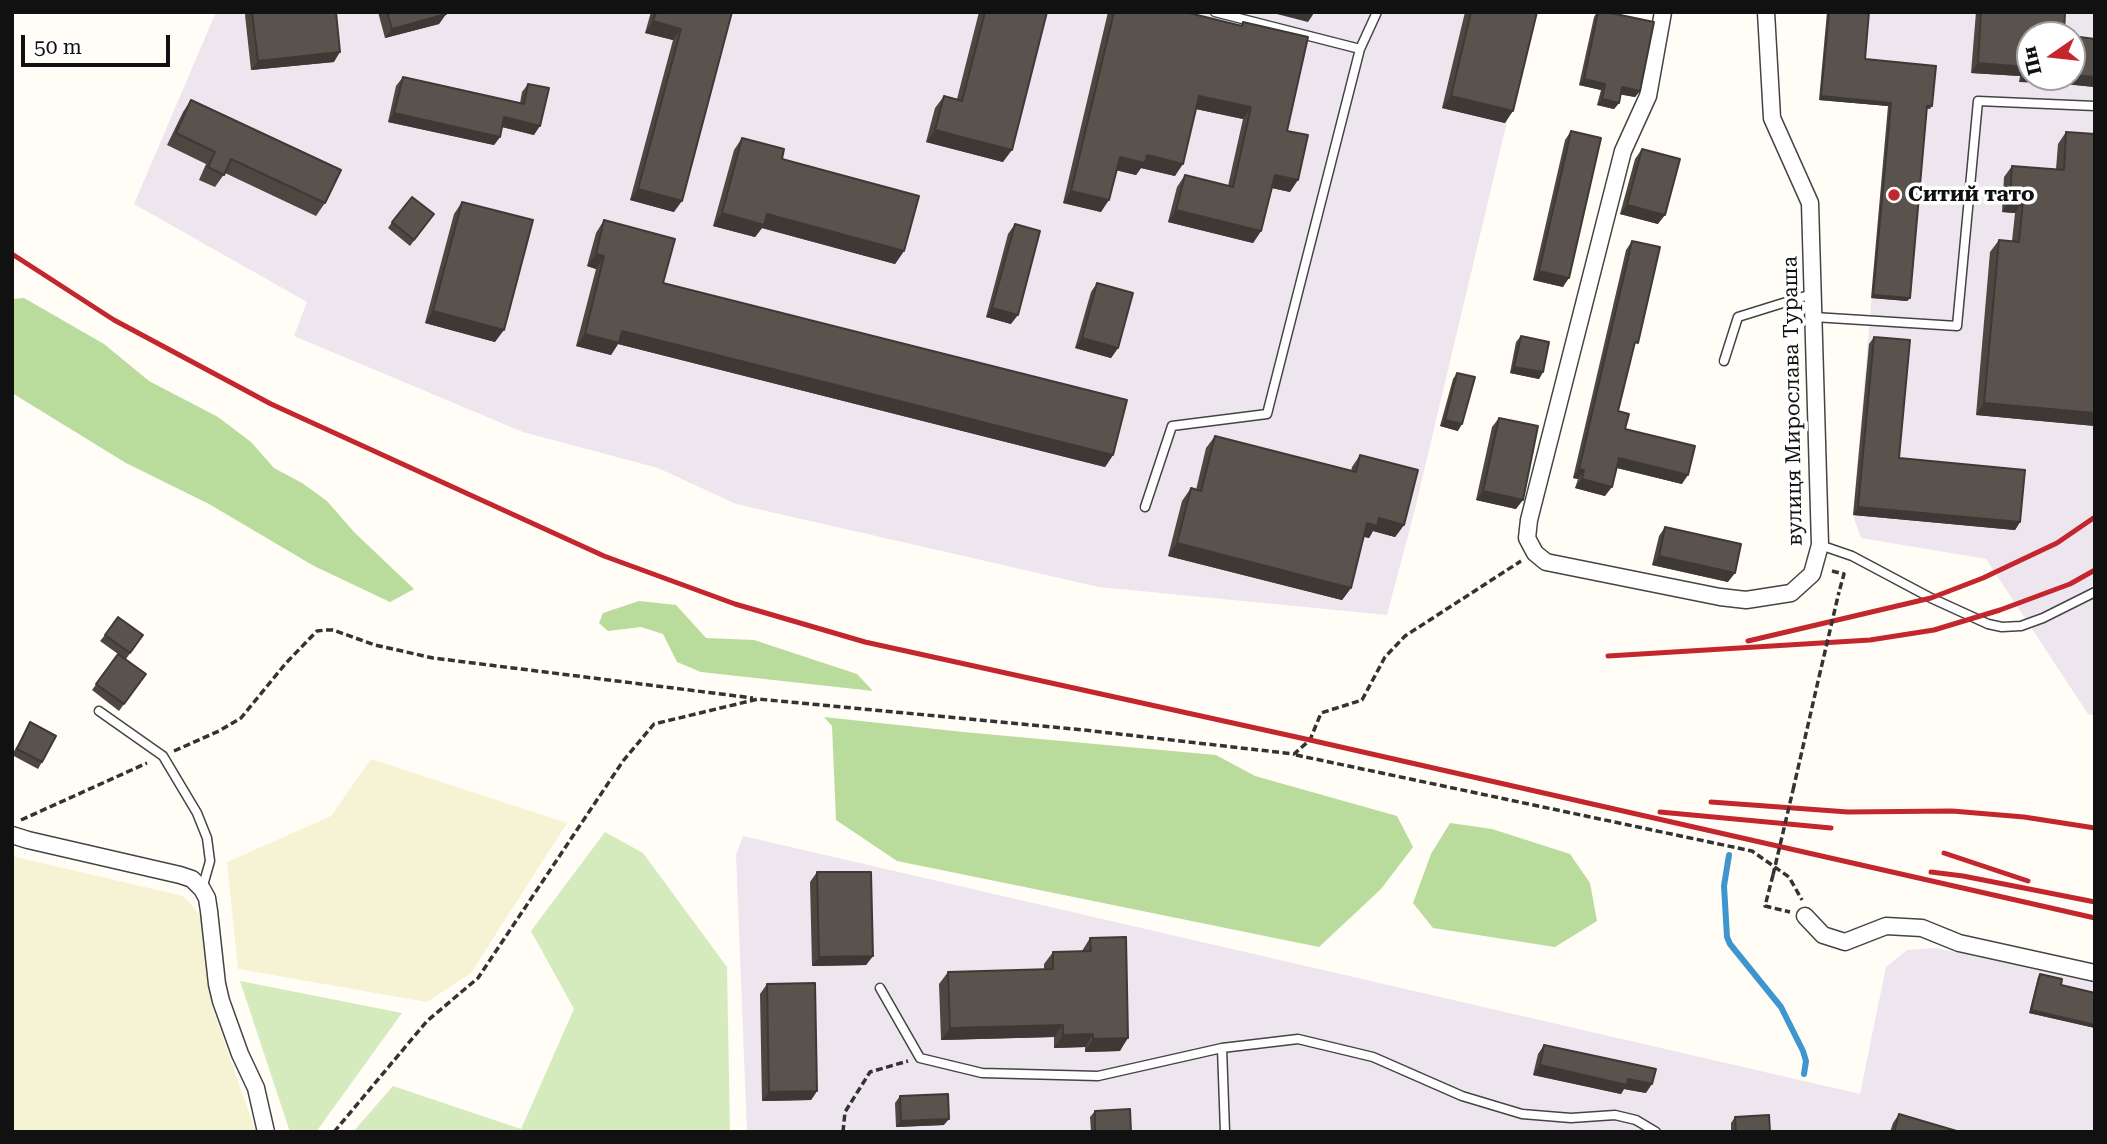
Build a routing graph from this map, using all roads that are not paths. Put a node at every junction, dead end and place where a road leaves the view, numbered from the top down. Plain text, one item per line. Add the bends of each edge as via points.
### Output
1 (1214, 12) edge
2 (1377, 12) edge
3 (1663, 12) edge
4 (1766, 12) edge
5 (1360, 49) junction
6 (2095, 106) edge
7 (1812, 294) junction
8 (1814, 317) junction
9 (1724, 361) dead end
10 (1145, 507) dead end
11 (1820, 545) junction
12 (2095, 592) edge
13 (99, 710) dead end
14 (12, 835) edge
15 (202, 888) junction
16 (1805, 916) road end
17 (2095, 973) edge
18 (880, 988) dead end
19 (1222, 1048) junction
20 (266, 1132) edge
21 (1225, 1132) edge
22 (1656, 1132) edge

1 - 5 lane
2 - 5 lane
3 - 11 street, вулиця Мирослава Тураша via 1648,96 1623,150 1527,538 1546,562 1563,567 1746,600 1791,593 1812,574
4 - 7 street, вулиця Мирослава Тураша via 1772,118 1810,203
5 - 10 lane via 1267,414 1172,426
6 - 8 lane via 1978,100 1956,326
7 - 8 street, вулиця Мирослава Тураша
7 - 9 lane via 1738,317
8 - 11 street, вулиця Мирослава Тураша
11 - 12 lane via 2001,627 2043,618
13 - 15 lane via 163,756 197,813 210,861
14 - 15 street via 180,875
15 - 20 street via 221,1001 256,1088
16 - 17 street via 1824,935 1845,942 1886,926 1922,928 1959,943
18 - 19 lane via 920,1058 982,1073 1098,1076
19 - 21 lane
19 - 22 lane via 1298,1039 1373,1057 1462,1096 1522,1114 1615,1115

